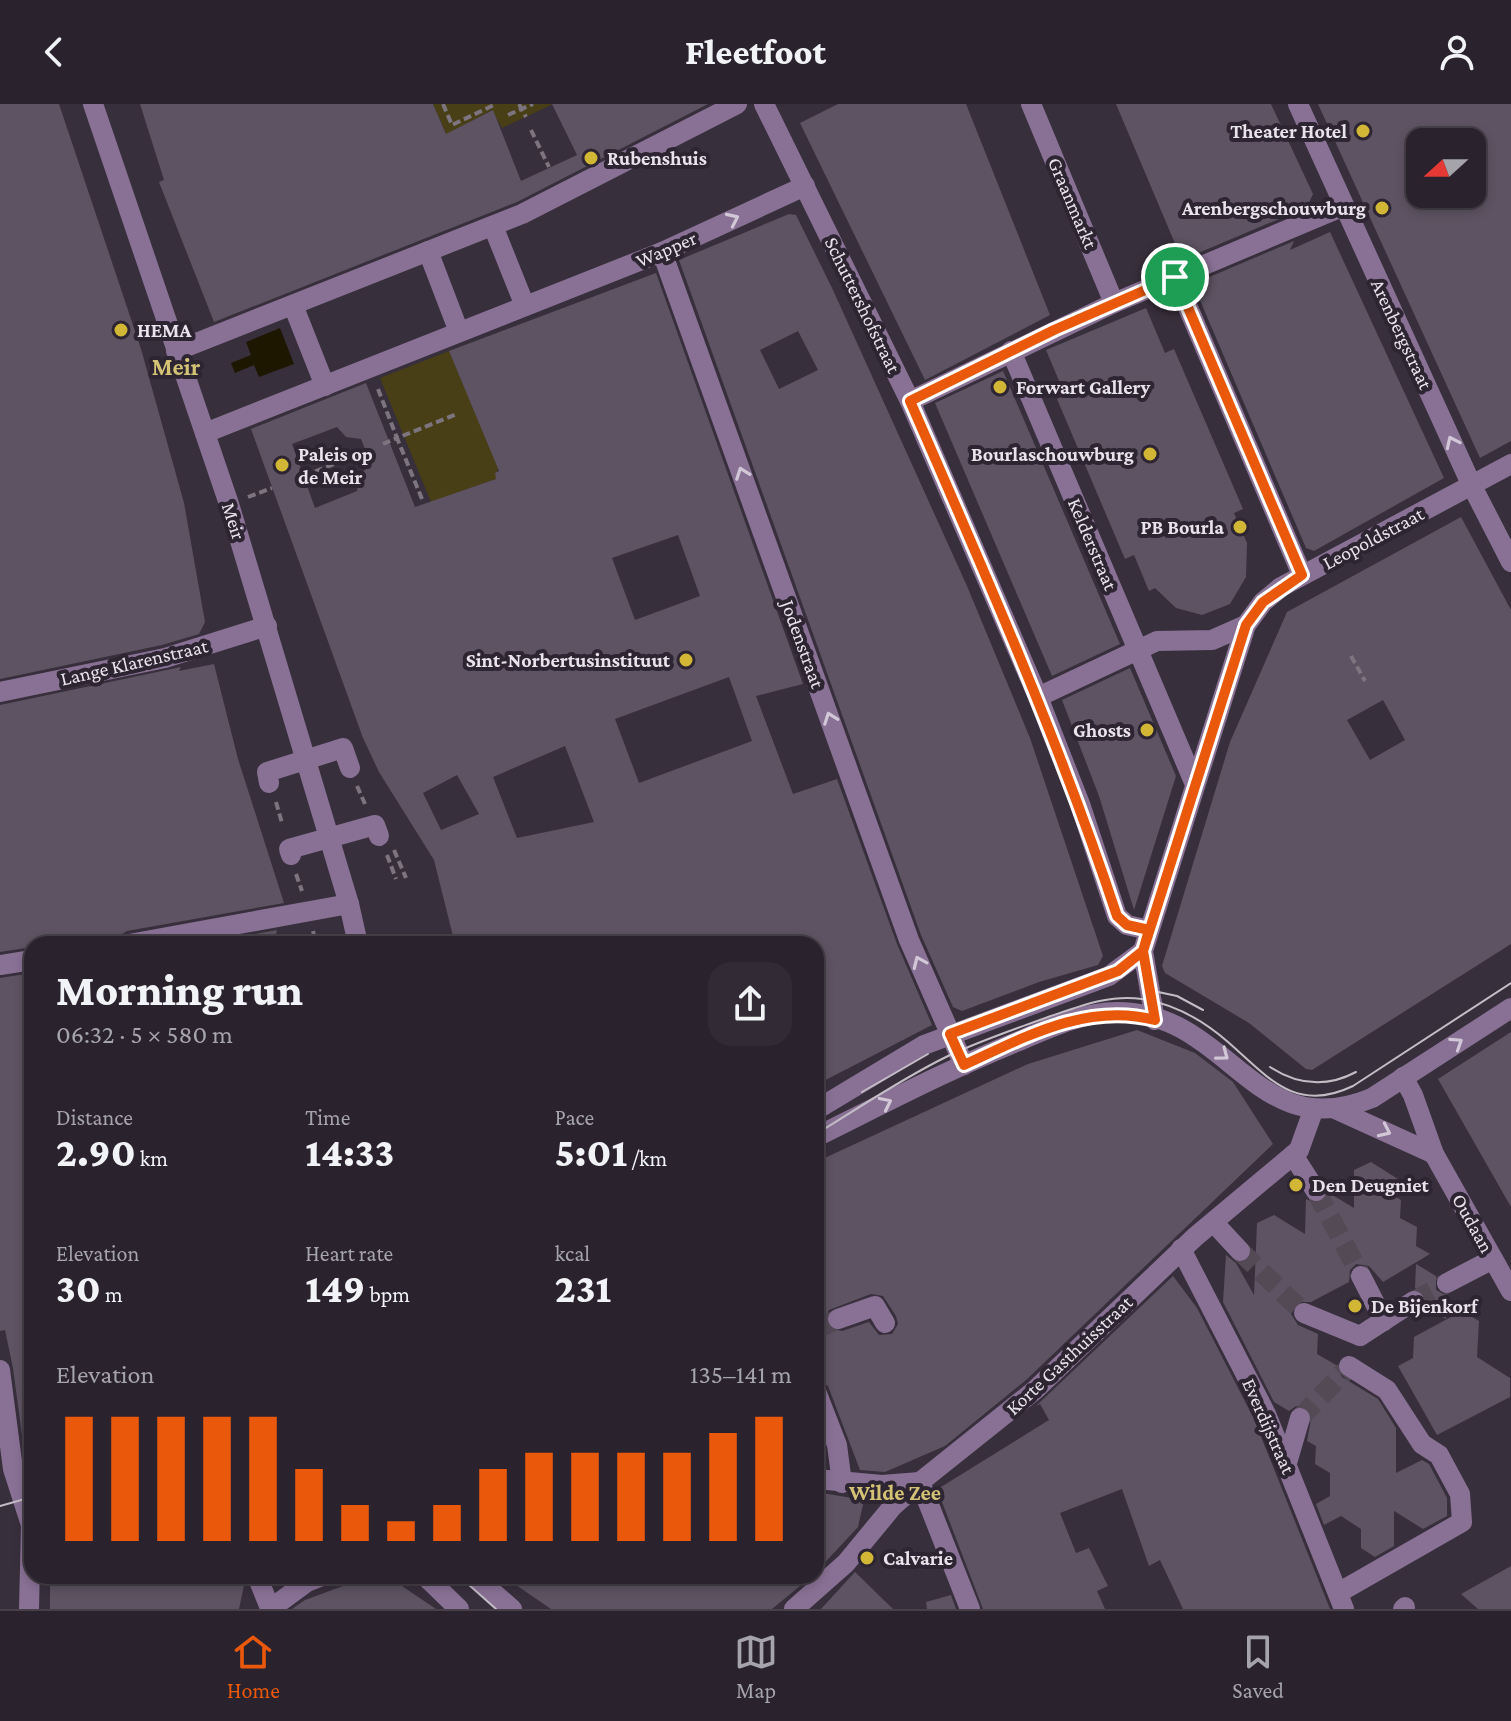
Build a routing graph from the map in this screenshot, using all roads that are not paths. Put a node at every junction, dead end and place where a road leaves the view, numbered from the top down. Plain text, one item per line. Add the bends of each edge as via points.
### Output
1 (93, 104) edge
2 (737, 104) edge
3 (1031, 104) edge
4 (1298, 104) edge
5 (771, 106) edge
6 (805, 186) junction
7 (1344, 206) junction
8 (493, 226) junction
9 (428, 251) junction
10 (662, 252) junction
11 (1175, 277) junction
12 (1114, 303) junction
13 (293, 305) junction
14 (525, 306) junction
15 (459, 332) junction
16 (176, 351) junction
17 (1011, 351) junction
18 (325, 386) junction
19 (910, 401) junction
20 (205, 433) junction
21 (1511, 464) edge
22 (1472, 486) junction
23 (1511, 562) edge
24 (1302, 575) junction
25 (1246, 625) junction
26 (267, 626) junction
27 (1137, 649) junction
28 (0, 692) edge
29 (1038, 697) junction
30 (307, 760) junction
31 (350, 768) dead end
32 (1194, 782) junction
33 (269, 783) dead end
34 (330, 838) junction
35 (386, 844) road end
36 (291, 855) dead end
37 (349, 904) junction
38 (1149, 930) junction
39 (177, 936) edge
40 (356, 936) edge
41 (1143, 951) junction
42 (24, 961) edge
43 (0, 965) edge
44 (1511, 1008) edge
45 (1155, 1020) junction
46 (950, 1034) junction
47 (964, 1065) junction
48 (1403, 1077) junction
49 (824, 1105) edge
50 (1335, 1109) junction
51 (1313, 1111) junction
52 (824, 1133) edge
53 (1434, 1154) junction
54 (1293, 1155) junction
55 (1316, 1191) tunnel mouth
56 (1214, 1223) junction
57 (1181, 1249) junction
58 (1240, 1251) tunnel mouth
59 (1493, 1259) junction
60 (1361, 1276) tunnel mouth
61 (1447, 1283) tunnel mouth
62 (1511, 1291) edge
63 (1414, 1301) tunnel mouth
64 (1304, 1313) tunnel mouth
65 (838, 1319) tunnel mouth
66 (1384, 1321) junction
67 (885, 1323) dead end
68 (1360, 1336) junction
69 (0, 1370) edge
70 (824, 1412) edge
71 (1300, 1418) tunnel mouth
72 (1287, 1463) junction
73 (824, 1480) edge
74 (920, 1482) junction
75 (842, 1483) junction
76 (882, 1485) junction
77 (24, 1487) edge
78 (24, 1493) edge
79 (0, 1500) edge
80 (893, 1506) junction
81 (824, 1582) edge
82 (30, 1584) edge
83 (260, 1584) edge
84 (309, 1584) edge
85 (433, 1584) edge
86 (483, 1584) edge
87 (822, 1584) edge
88 (1341, 1601) edge
89 (270, 1608) edge
90 (29, 1609) edge
91 (459, 1609) edge
92 (512, 1609) edge
93 (794, 1609) edge
94 (970, 1609) edge

1 - 16 street, Meir
2 - 8 street
3 - 12 street, Graanmarkt
4 - 7 street, Arenbergstraat
5 - 6 street, Schuttershofstraat
10 -> 6 street, Wapper
6 - 19 street, Schuttershofstraat
7 - 11 street
22 -> 7 street, Arenbergstraat
8 - 9 street
8 - 14 street
9 - 13 street
9 - 15 street
10 - 14 street, Wapper
46 -> 10 street, Jodenstraat via 909,940
11 - 12 street
11 - 24 street
12 - 17 street
13 - 16 street
13 - 18 street
14 - 15 street, Wapper
15 - 18 street, Wapper
16 - 20 street, Meir
17 - 19 street
17 - 27 street, Kelderstraat
18 - 20 street, Wapper
19 - 29 street, Schuttershofstraat
20 - 26 street, Meir
21 - 22 street, Leopoldstraat
22 - 23 street, Arenbergstraat
22 - 24 street, Leopoldstraat
24 - 25 street, Leopoldstraat via 1263,602
25 - 27 street via 1212,640 1173,638
25 - 32 street
26 - 28 street, Lange Klarenstraat via 165,658
26 - 30 street, Meir
27 - 29 street
27 - 32 street, Kelderstraat
29 - 38 street, Schuttershofstraat via 1117,916 1127,925
30 - 31 street via 343,748
30 - 33 street via 267,772
30 - 34 street, Meir
32 - 38 street
34 - 35 street via 375,825
34 - 36 street via 289,849
34 - 37 street, Meir
37 - 39 street
37 - 40 street, Meir
38 - 41 street
41 - 45 street
41 - 46 street via 1109,976
42 - 43 street
48 -> 44 street
45 - 47 street via 1118,1012 1099,1014 1051,1027
45 -> 51 street via 1203,1040 1272,1095
46 - 47 street, Jodenstraat
46 - 49 street via 897,1059
52 -> 47 street
48 - 50 street via 1372,1098
48 - 53 street, Oudaan
50 - 51 street
50 -> 53 street
51 - 54 street, Korte Gasthuisstraat
53 - 59 street, Oudaan
54 - 55 street
54 - 56 street, Korte Gasthuisstraat
56 - 57 street, Korte Gasthuisstraat
56 - 58 street
57 - 72 street, Everdijstraat
57 - 74 street, Korte Gasthuisstraat via 1035,1390
59 - 61 street
59 - 62 street, Oudaan
60 - 66 street
63 - 66 street
64 - 68 street
65 - 67 street via 875,1306
66 - 68 street
68 - 88 street via 1347,1368 1387,1390 1422,1444 1439,1455 1460,1494 1462,1522
69 - 77 street via 13,1469
70 - 75 street via 837,1445
71 - 72 street
72 - 88 street, Everdijstraat
73 - 75 street
74 - 76 street
74 - 80 street, Korte Gasthuisstraat
74 - 94 street
75 - 76 street
76 - 80 street
78 - 79 street
80 - 81 street, Korte Gasthuisstraat
82 - 90 street
83 - 89 street
84 - 89 street
85 - 91 street
86 - 92 street
87 - 93 street, Korte Gasthuisstraat

